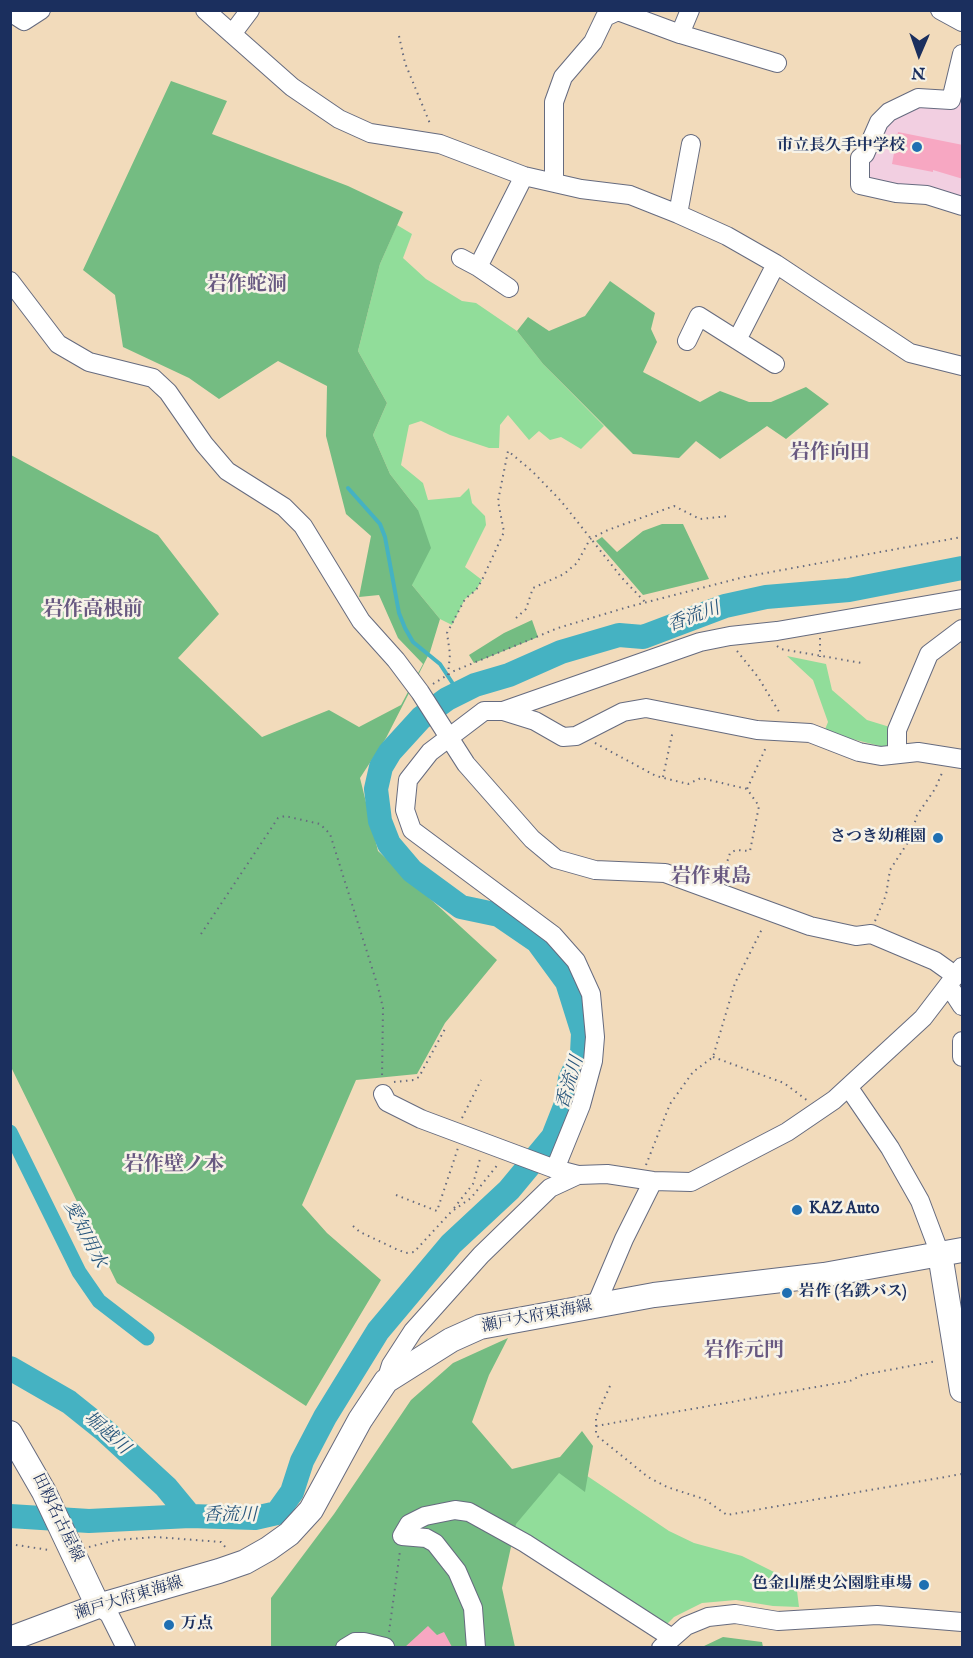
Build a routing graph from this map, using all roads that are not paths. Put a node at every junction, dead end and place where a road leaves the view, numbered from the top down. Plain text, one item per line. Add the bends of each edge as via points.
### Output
1 (40, 10) edge
2 (205, 10) edge
3 (250, 10) edge
4 (690, 10) edge
5 (940, 10) edge
6 (10, 12) edge
7 (963, 22) edge
8 (232, 34) junction
9 (681, 34) junction
10 (963, 54) edge
11 (777, 63) dead end
12 (691, 144) dead end
13 (524, 176) junction
14 (554, 181) junction
15 (963, 206) edge
16 (678, 214) junction
17 (461, 258) dead end
18 (776, 264) junction
19 (478, 267) junction
20 (10, 281) edge
21 (509, 288) dead end
22 (737, 339) junction
23 (687, 341) dead end
24 (776, 364) dead end
25 (963, 366) edge
26 (963, 599) edge
27 (963, 629) edge
28 (503, 711) junction
29 (449, 735) junction
30 (897, 754) junction
31 (963, 759) edge
32 (956, 976) edge
33 (963, 1006) edge
34 (963, 1041) edge
35 (963, 1057) edge
36 (382, 1088) road end
37 (849, 1088) junction
38 (553, 1168) junction
39 (578, 1175) junction
40 (647, 1180) junction
41 (951, 1252) edge
42 (596, 1305) junction
43 (386, 1381) junction
44 (963, 1390) edge
45 (10, 1433) edge
46 (98, 1606) junction
47 (963, 1622) edge
48 (10, 1639) edge
49 (666, 1643) edge
50 (126, 1647) edge
51 (345, 1647) edge
52 (385, 1647) edge
53 (476, 1647) edge

1 - 6 street via 24,21
2 - 8 street
3 - 8 street
4 - 9 street
5 - 7 street
8 - 13 street via 292,87 339,119 370,133 440,144
9 - 11 street
9 - 14 street via 618,11 605,16 593,42 563,77 554,102
10 - 15 street via 951,100 918,98 889,112 879,122 860,158 860,185 927,195
12 - 16 street
13 - 14 street
13 - 19 street
14 - 16 street via 630,195
16 - 18 street
17 - 19 street
18 - 22 street
18 - 25 street via 909,354
19 - 21 street
20 - 29 street via 58,344 89,362 153,378 168,392 227,471 284,507 303,526 361,621 396,660
22 - 23 street via 699,316
22 - 24 street
26 - 28 street via 721,637 623,667
27 - 30 street via 929,654 897,730
28 - 29 street via 484,711
28 - 30 street via 535,721 563,737 623,712 646,708 757,730 810,733 860,752
29 - 32 street via 473,772 532,839 556,859 596,870 665,873 810,926 856,936 871,934 935,961
29 - 38 street via 408,780 405,810 412,830 553,934 576,961 591,994 593,1061 581,1105
30 - 31 street via 918,752
32 - 33 street
32 - 37 street via 923,1018
34 - 35 street
36 - 38 street via 387,1102
37 - 40 street via 787,1132 691,1182
37 - 41 street via 890,1148
38 - 39 street
39 - 40 street via 607,1174
39 - 43 street via 550,1188 481,1255 412,1331
40 - 42 street
41 - 42 main road, 瀬戸大府東海線 via 824,1275 654,1294
41 - 44 main road
42 - 43 main road, 瀬戸大府東海線 via 480,1327 451,1340
43 - 46 main road, 瀬戸大府東海線 via 310,1510 289,1534 245,1562
45 - 46 main road, 田籾名古屋線 via 74,1550
46 - 48 main road, 瀬戸大府東海線
46 - 50 street via 109,1614
47 - 49 street via 877,1615 778,1621 735,1614 708,1617 686,1626
49 - 53 street via 525,1543 470,1512 455,1510 425,1516 409,1524 402,1536 426,1538 435,1543 457,1571 473,1608
51 - 52 street via 364,1642

